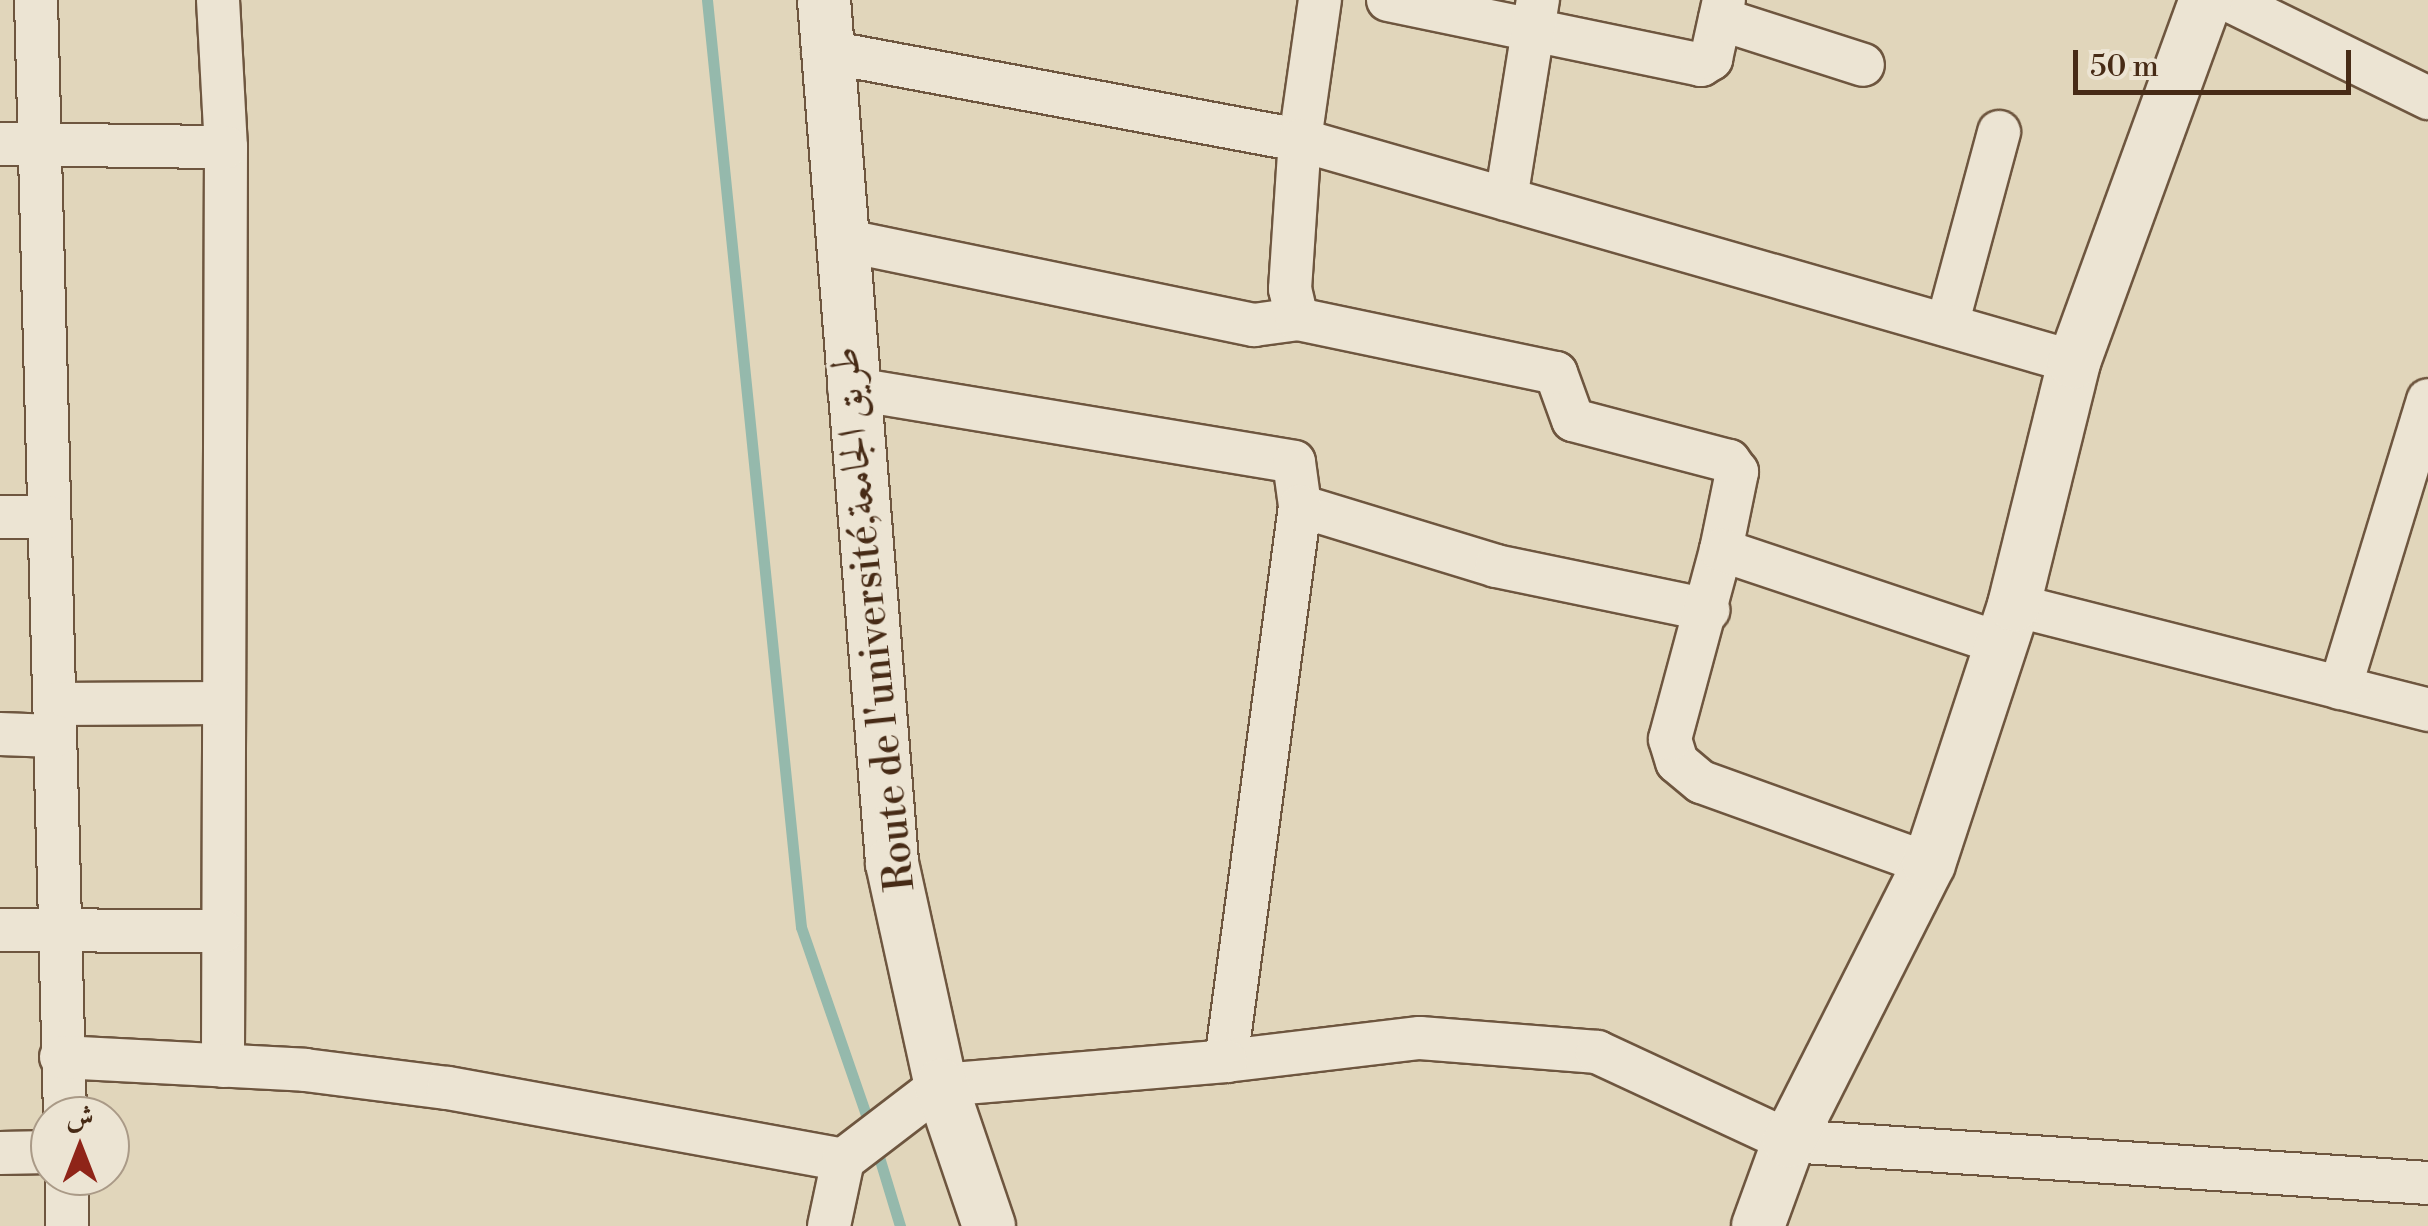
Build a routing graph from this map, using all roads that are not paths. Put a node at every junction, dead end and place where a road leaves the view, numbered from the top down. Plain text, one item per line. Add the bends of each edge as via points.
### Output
1 (36, 0) edge
2 (218, 0) edge
3 (1320, 0) edge
4 (1388, 0) edge
5 (2206, 0) edge
6 (2228, 0) edge
7 (1722, 10) edge
8 (1536, 12) edge
9 (823, 25) edge
10 (1863, 65) dead end
11 (2428, 98) edge
12 (1999, 132) dead end
13 (1300, 140) junction
14 (21, 144) edge
15 (226, 147) junction
16 (1506, 199) junction
17 (838, 240) junction
18 (1297, 319) junction
19 (1947, 326) junction
20 (2074, 362) junction
21 (849, 388) junction
22 (2428, 400) edge
23 (1300, 506) junction
24 (0, 517) edge
25 (50, 517) junction
26 (1721, 550) junction
27 (1708, 610) junction
28 (2005, 623) junction
29 (2340, 688) junction
30 (223, 703) junction
31 (2428, 710) edge
32 (54, 720) junction
33 (0, 734) edge
34 (1928, 864) junction
35 (58, 928) junction
36 (0, 930) edge
37 (223, 931) junction
38 (61, 1057) junction
39 (1226, 1061) junction
40 (223, 1066) junction
41 (941, 1085) junction
42 (64, 1096) edge
43 (1789, 1140) junction
44 (0, 1152) edge
45 (30, 1152) edge
46 (843, 1160) junction
47 (2428, 1183) edge
48 (68, 1196) edge
49 (67, 1226) edge
50 (828, 1226) edge
51 (989, 1226) edge
52 (1758, 1226) edge

1 - 14 street
2 - 15 street
3 - 13 street
4 - 8 street
5 - 20 street
6 - 11 street
7 - 8 street via 1712,59 1700,66
7 - 10 street
8 - 16 street
9 - 13 street
9 - 17 street, Route de l'université,طريق الجامعة
12 - 19 street
13 - 16 street
13 - 18 street via 1290,288
14 - 15 street
14 - 25 street
15 - 30 street
16 - 19 street
17 - 18 street via 1254,325
17 - 21 street, Route de l'université,طريق الجامعة
18 - 26 street via 1556,373 1573,420 1728,461 1736,472
19 - 20 street
20 - 28 street
21 - 23 street via 1294,462
21 - 41 street, Route de l'université,طريق الجامعة via 892,863
22 - 29 street
23 - 27 street via 1496,566
23 - 39 street
24 - 25 street
25 - 32 street
26 - 27 street
26 - 28 street
27 - 34 street via 1670,738 1677,762 1701,782
28 - 29 street
28 - 34 street
29 - 31 street
30 - 32 street
30 - 37 street
32 - 33 street
32 - 35 street
34 - 43 street
35 - 36 street
35 - 37 street
35 - 38 street
37 - 40 street
38 - 40 street
38 - 42 street
39 - 41 street
39 - 43 street via 1420,1038 1598,1052
40 - 46 street via 448,1088
41 - 46 street
41 - 51 street, Route de l'université,طريق الجامعة
43 - 47 street
43 - 52 street
44 - 45 street
46 - 50 street
48 - 49 street

